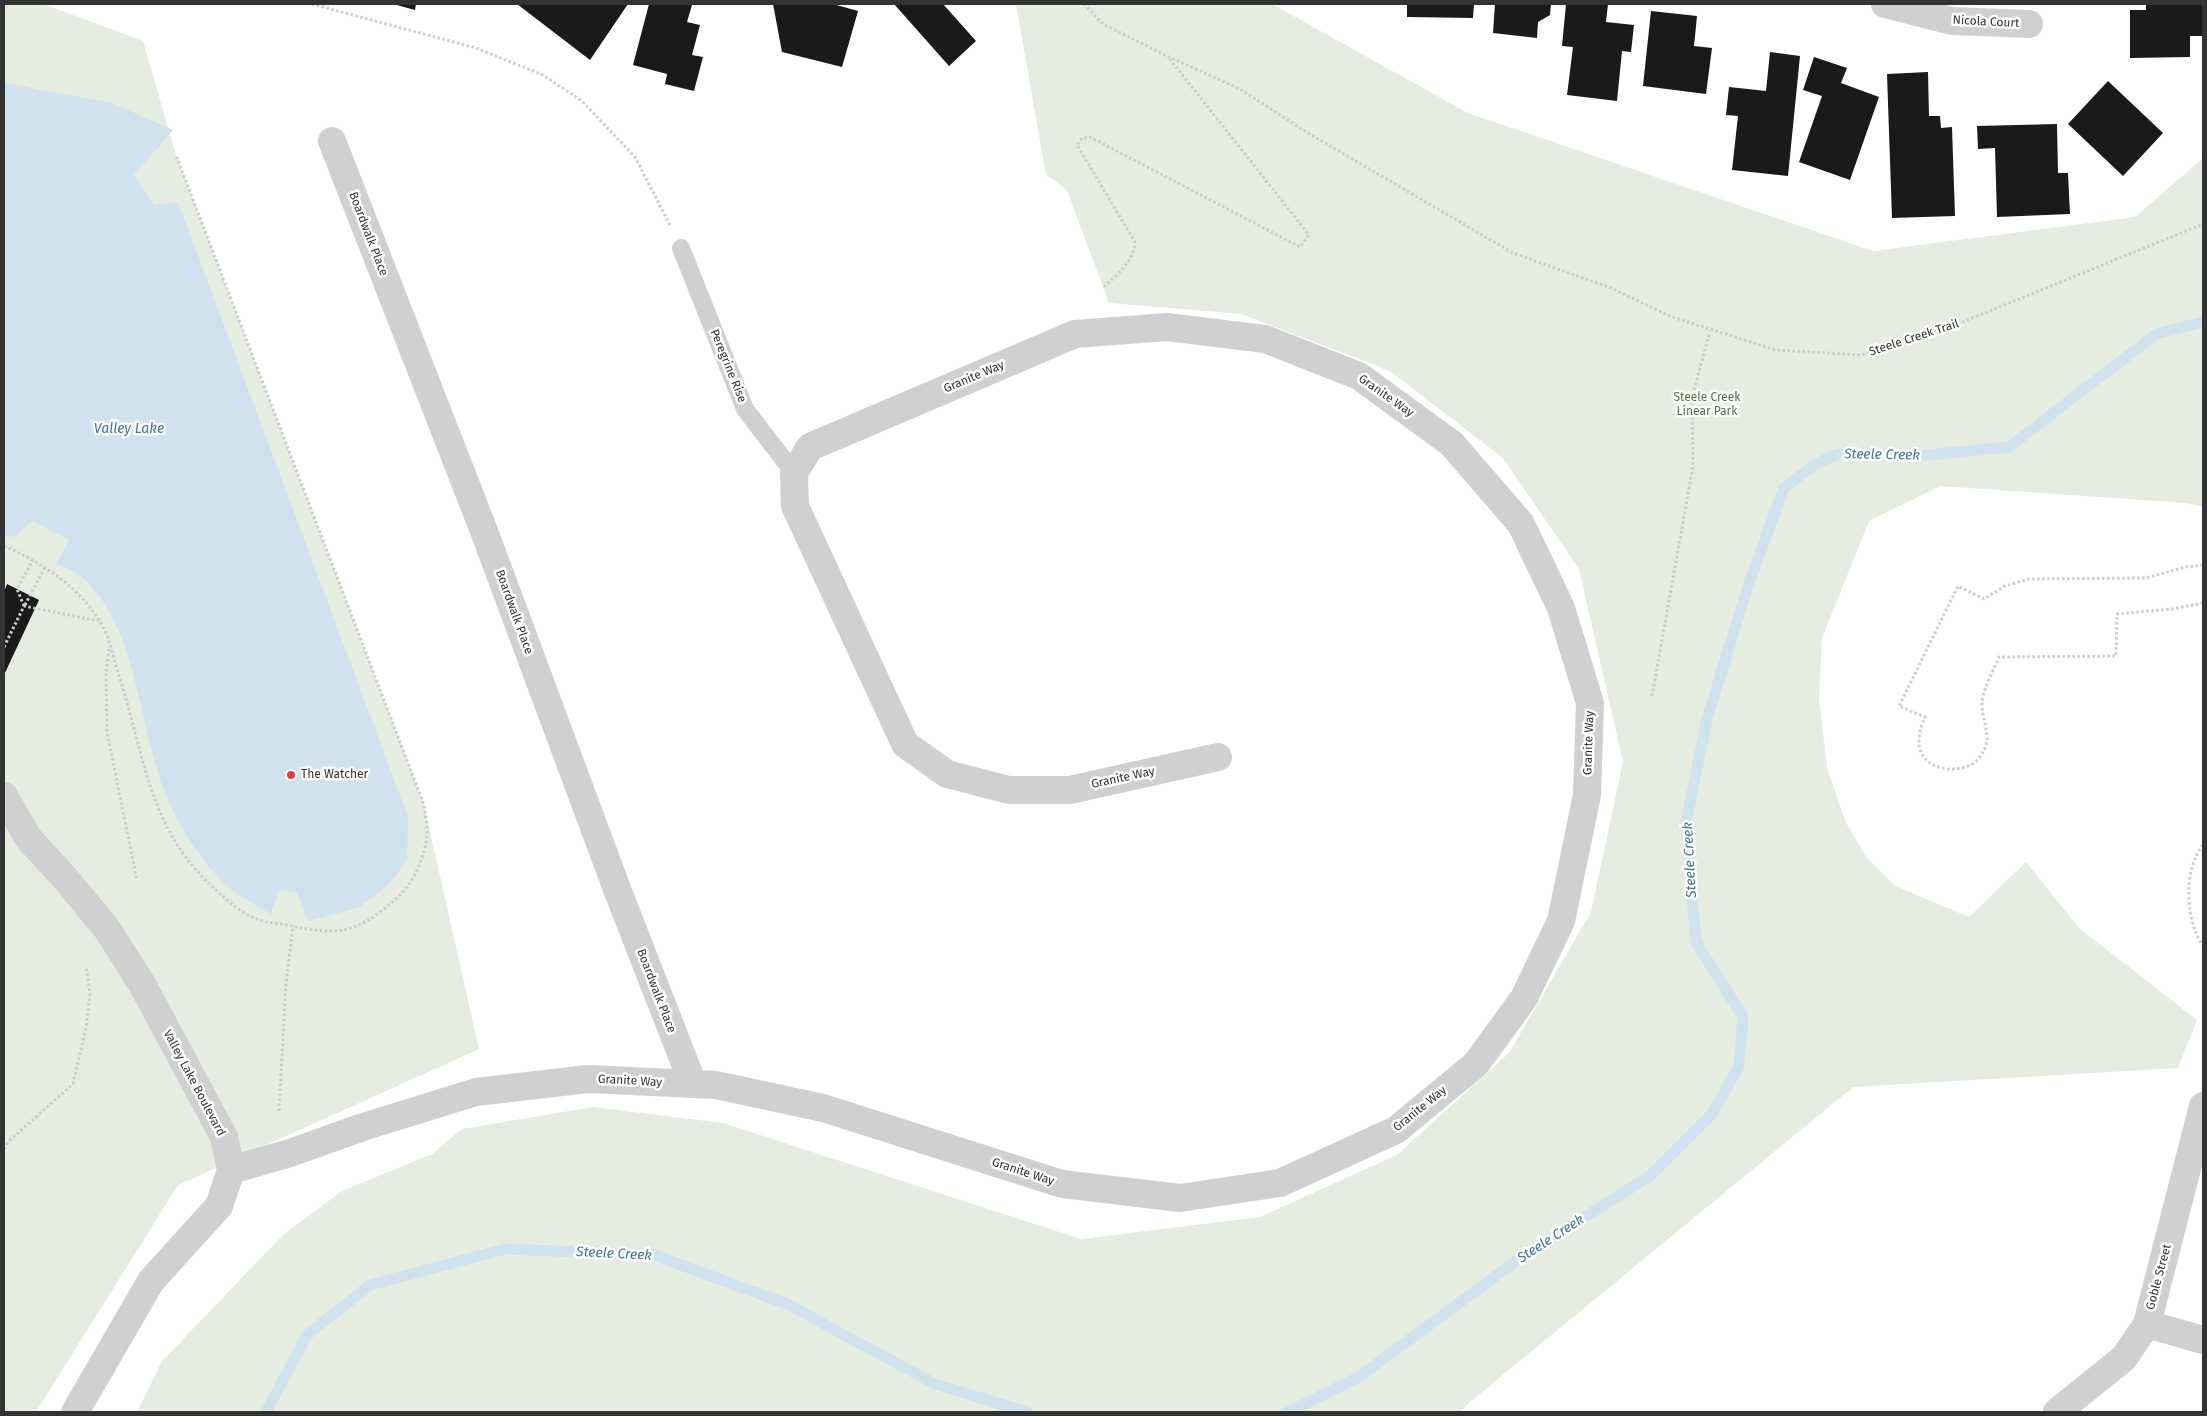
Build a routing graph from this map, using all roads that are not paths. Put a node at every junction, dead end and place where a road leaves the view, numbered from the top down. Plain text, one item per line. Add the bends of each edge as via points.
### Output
1 (1885, 4) edge
2 (2029, 24) dead end
3 (332, 140) dead end
4 (681, 248) road end
5 (794, 473) junction
6 (1218, 757) dead end
7 (4, 796) edge
8 (4, 828) edge
9 (29, 839) junction
10 (693, 1084) junction
11 (2203, 1106) edge
12 (231, 1170) junction
13 (2147, 1324) junction
14 (2203, 1340) edge
15 (75, 1412) edge
16 (2057, 1412) edge

1 - 2 street, Nicola Court via 1952,22
3 - 10 street, Boardwalk Place
4 - 5 lane, Peregrine Rise via 745,409
5 - 6 street, Granite Way via 795,506 905,744 947,774 1009,790 1070,790
5 - 10 street, Granite Way via 810,447 1075,334 1167,327 1265,339 1359,376 1452,444 1522,524 1561,608 1590,703 1587,794 1561,921 1524,998 1476,1064 1396,1130 1280,1183 1180,1198 1062,1184 822,1108 716,1085
7 - 9 street, Valley Lake Boulevard
8 - 9 street, Valley Lake Boulevard
9 - 12 street, Valley Lake Boulevard via 107,929 142,984 224,1137
10 - 12 street, Granite Way via 588,1079 476,1092
11 - 13 street, Goble Street
12 - 15 street via 219,1206 151,1281
13 - 14 street
13 - 16 street, Goble Street via 2124,1358

